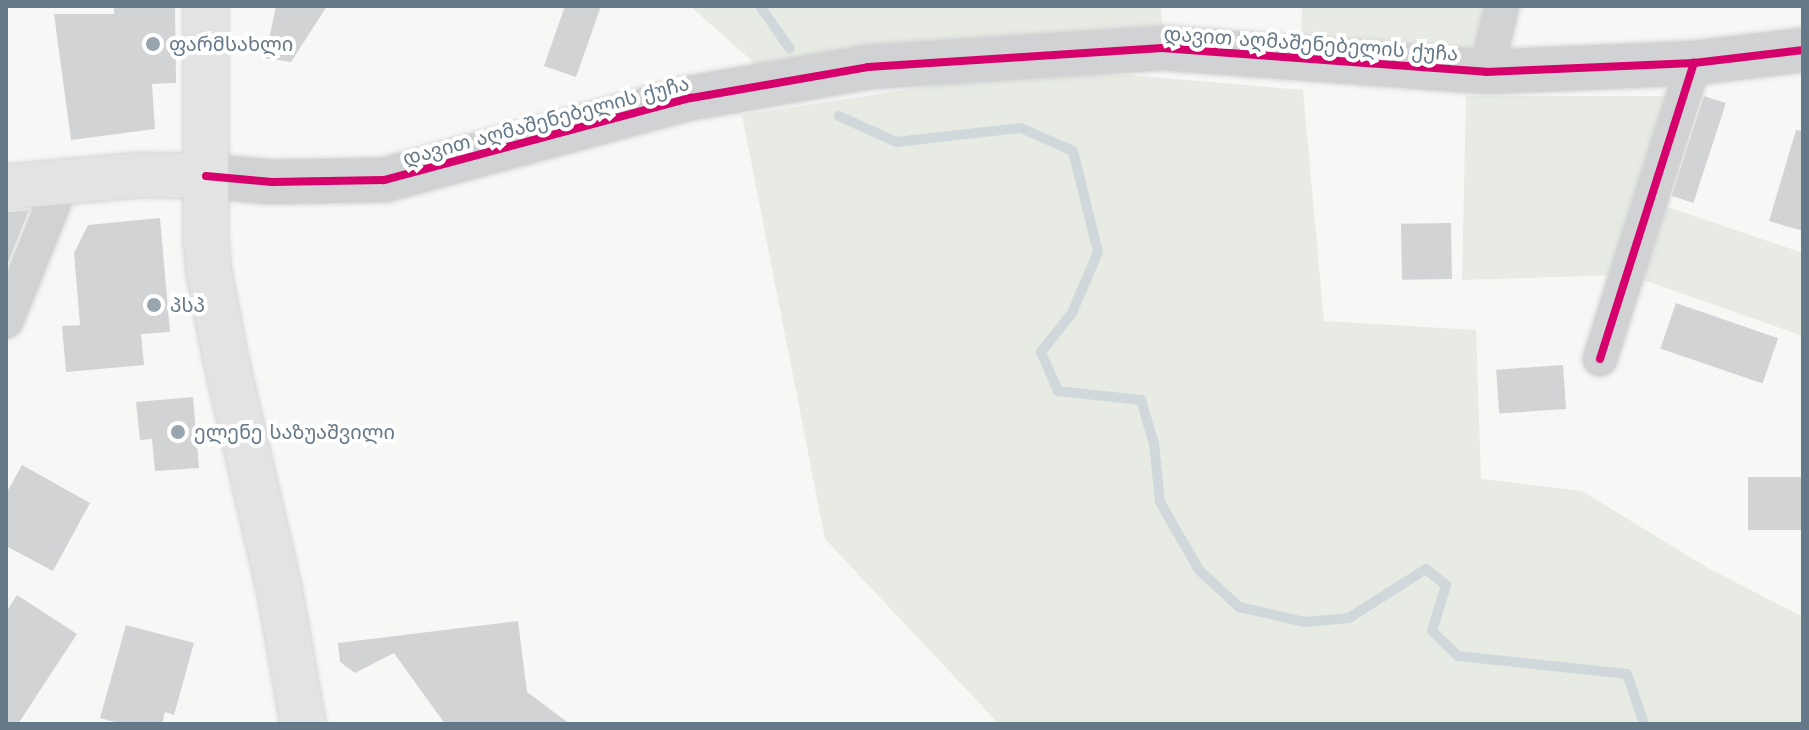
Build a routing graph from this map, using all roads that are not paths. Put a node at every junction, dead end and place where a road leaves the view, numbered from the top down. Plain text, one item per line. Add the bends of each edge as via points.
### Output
1 (206, 6) edge
2 (1502, 6) edge
3 (1803, 50) edge
4 (1694, 63) junction
5 (1486, 72) junction
6 (206, 176) junction
7 (63, 180) junction
8 (6, 187) edge
9 (6, 321) edge
10 (1600, 359) dead end
11 (303, 724) edge

1 - 6 main road
2 - 5 street
3 - 4 street, დავით აღმაშენებელის ქუჩა
4 - 5 street, დავით აღმაშენებელის ქუჩა
4 - 10 street
5 - 6 street, დავით აღმაშენებელის ქუჩა via 1162,48 868,67 691,98 384,180 272,182
6 - 7 main road
6 - 11 main road via 206,240 215,310 280,593
7 - 8 main road
7 - 9 street

